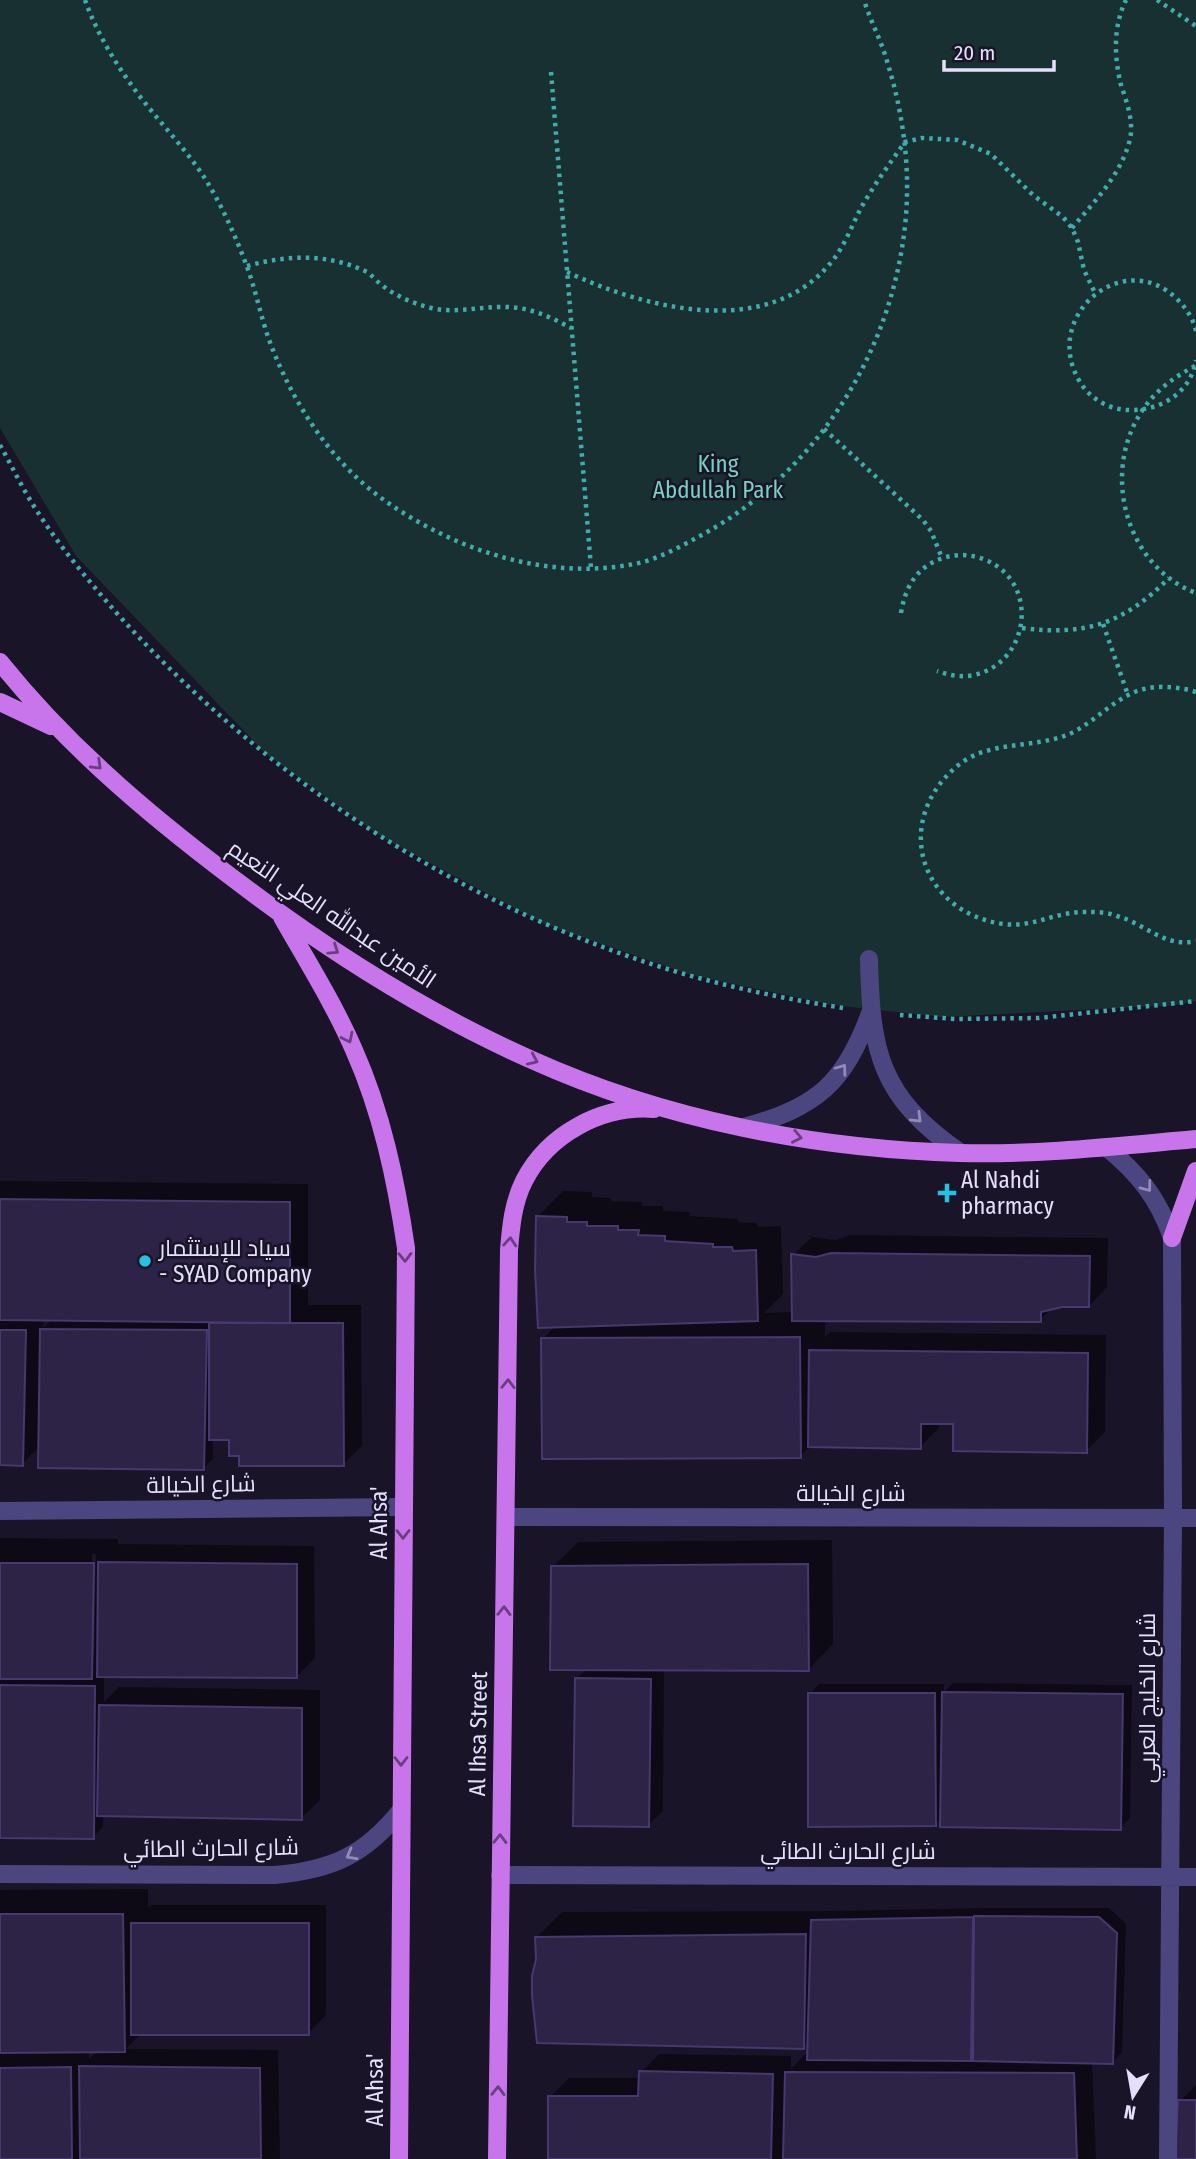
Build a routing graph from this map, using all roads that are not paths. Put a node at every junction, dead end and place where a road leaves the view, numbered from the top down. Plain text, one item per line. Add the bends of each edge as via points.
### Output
1 (0, 662) edge
2 (0, 702) edge
3 (60, 730) junction
4 (281, 914) junction
5 (869, 959) dead end
6 (870, 1013) junction
7 (674, 1110) junction
8 (744, 1127) junction
9 (1196, 1139) edge
10 (1106, 1147) junction
11 (961, 1153) junction
12 (1196, 1171) edge
13 (1172, 1238) junction
14 (403, 1507) junction
15 (0, 1511) edge
16 (506, 1517) junction
17 (1173, 1518) junction
18 (1196, 1518) edge
19 (401, 1810) junction
20 (0, 1874) edge
21 (500, 1875) junction
22 (1170, 1877) junction
23 (1196, 1877) edge
24 (399, 2117) junction
25 (498, 2122) junction
26 (399, 2159) edge
27 (412, 2159) edge
28 (488, 2159) edge
29 (497, 2159) edge
30 (1168, 2159) edge

1 - 3 main road, الأمين عبدالله العلي النعيم
2 - 3 main road
3 -> 4 main road, الأمين عبدالله العلي النعيم via 166,827
4 -> 7 main road, الأمين عبدالله العلي النعيم via 467,1030 546,1066
4 -> 14 main road, Al Ahsa' via 354,1050 387,1147 398,1197 406,1248
5 - 6 street
8 -> 6 street via 779,1118 811,1101 838,1076 858,1047
6 -> 11 street via 889,1079 932,1133
7 - 8 main road, الأمين عبدالله العلي النعيم
16 -> 7 main road, Al Ihsa Street via 509,1250 512,1214 524,1181 545,1152 572,1129 604,1114 638,1108
8 -> 11 main road, الأمين عبدالله العلي النعيم via 816,1141
9 - 10 main road, الأمين عبدالله العلي النعيم
10 - 11 main road, الأمين عبدالله العلي النعيم
10 -> 13 street via 1154,1196
12 - 13 main road
13 - 17 street, شارع الخليج العربي
14 - 15 street, شارع الخيالة
14 -> 19 main road, Al Ahsa'
16 - 17 street, شارع الخيالة
21 -> 16 main road, Al Ihsa Street
17 - 18 street, شارع الخيالة
17 - 22 street, شارع الخليج العربي
19 -> 20 street, شارع الحارث الطائي via 368,1845 324,1868 275,1875
19 - 24 main road, Al Ahsa'
21 - 22 street, شارع الحارث الطائي
25 -> 21 main road, Al Ihsa Street
22 - 23 street, شارع الحارث الطائي
22 - 30 street, شارع الخليج العربي
24 - 26 main road, Al Ahsa'
24 - 27 main road
25 - 28 main road
25 - 29 main road, Al Ihsa Street

